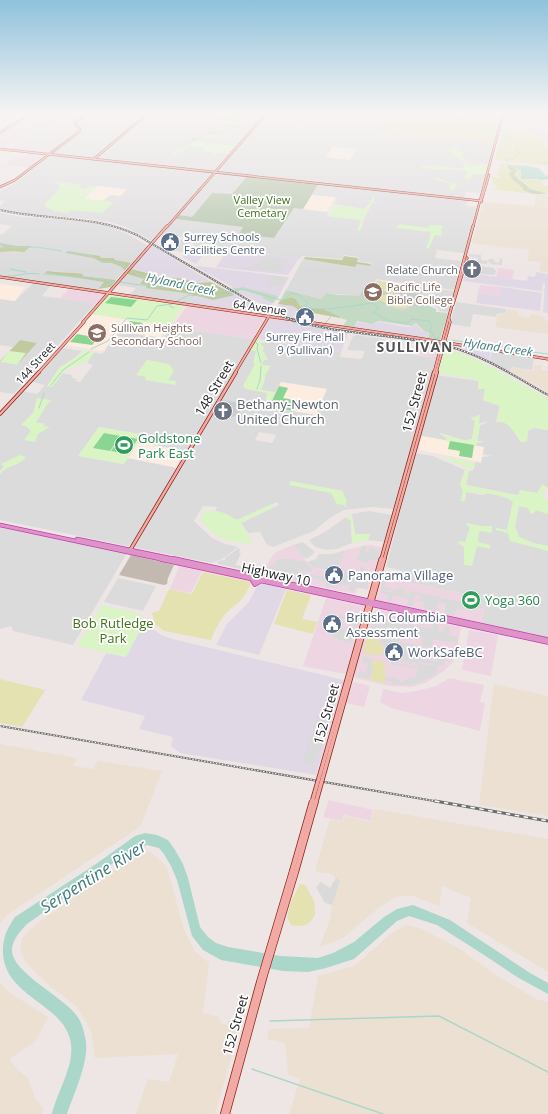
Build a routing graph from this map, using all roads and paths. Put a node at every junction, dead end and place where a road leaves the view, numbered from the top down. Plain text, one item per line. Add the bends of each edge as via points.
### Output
1 (34, 166) edge
2 (169, 166) edge
3 (220, 166) edge
4 (490, 166) edge
5 (216, 171) junction
6 (0, 188) edge
7 (481, 201) junction
8 (474, 222) junction
9 (475, 226) junction
10 (0, 278) edge
11 (76, 289) junction
12 (89, 290) junction
13 (108, 293) junction
14 (137, 297) junction
15 (453, 304) junction
16 (268, 316) junction
17 (443, 342) junction
18 (548, 359) edge
19 (0, 414) edge
20 (0, 524) edge
21 (386, 545) junction
22 (388, 549) junction
23 (130, 551) junction
24 (381, 568) junction
25 (252, 577) junction
26 (258, 579) junction
27 (271, 580) junction
28 (371, 603) junction
29 (468, 624) junction
30 (548, 641) edge
31 (263, 974) junction
32 (222, 1114) edge
33 (227, 1114) edge

1 - 6 main road
2 - 5 main road
3 - 5 main road, 144 Street
4 - 7 main road, 152 Street
5 - 7 main road
5 - 13 main road, 144 Street
7 - 8 main road, 152 Street
7 - 9 main road, 152 Street
8 - 9 main road
8 - 15 main road, 152 Street
9 - 15 main road, 152 Street
10 - 11 main road, 64 Avenue
10 - 12 main road, 64 Avenue
11 - 12 main road
11 - 13 main road, 64 Avenue
12 - 13 main road, 64 Avenue
13 - 14 main road, 64 Avenue
13 - 14 main road, 64 Avenue
13 - 19 main road, 144 Street
14 - 16 main road, 64 Avenue
14 - 16 main road, 64 Avenue
15 - 17 main road, 152 Street
16 - 17 main road, 64 Avenue
16 - 23 main road, 148 Street
17 - 18 main road, 64 Avenue
17 - 21 main road, 152 Street
17 - 22 main road, 152 Street
20 - 23 highway, Highway 10
21 - 22 main road
21 - 24 main road, 152 Street
22 - 24 main road, 152 Street
23 - 25 highway, Highway 10
24 - 28 main road, 152 Street
24 - 28 main road, 152 Street
25 - 26 highway, Highway 10
25 - 26 highway via 255,584
25 - 27 highway via 260,573
26 - 27 highway, Highway 10
26 - 28 highway, Highway 10
27 - 28 highway, Highway 10
28 - 29 highway, Highway 10
28 - 29 highway, Highway 10
28 - 31 main road, 152 Street, bridge
29 - 30 highway, Highway 10
31 - 32 main road, 152 Street
31 - 33 main road, 152 Street

